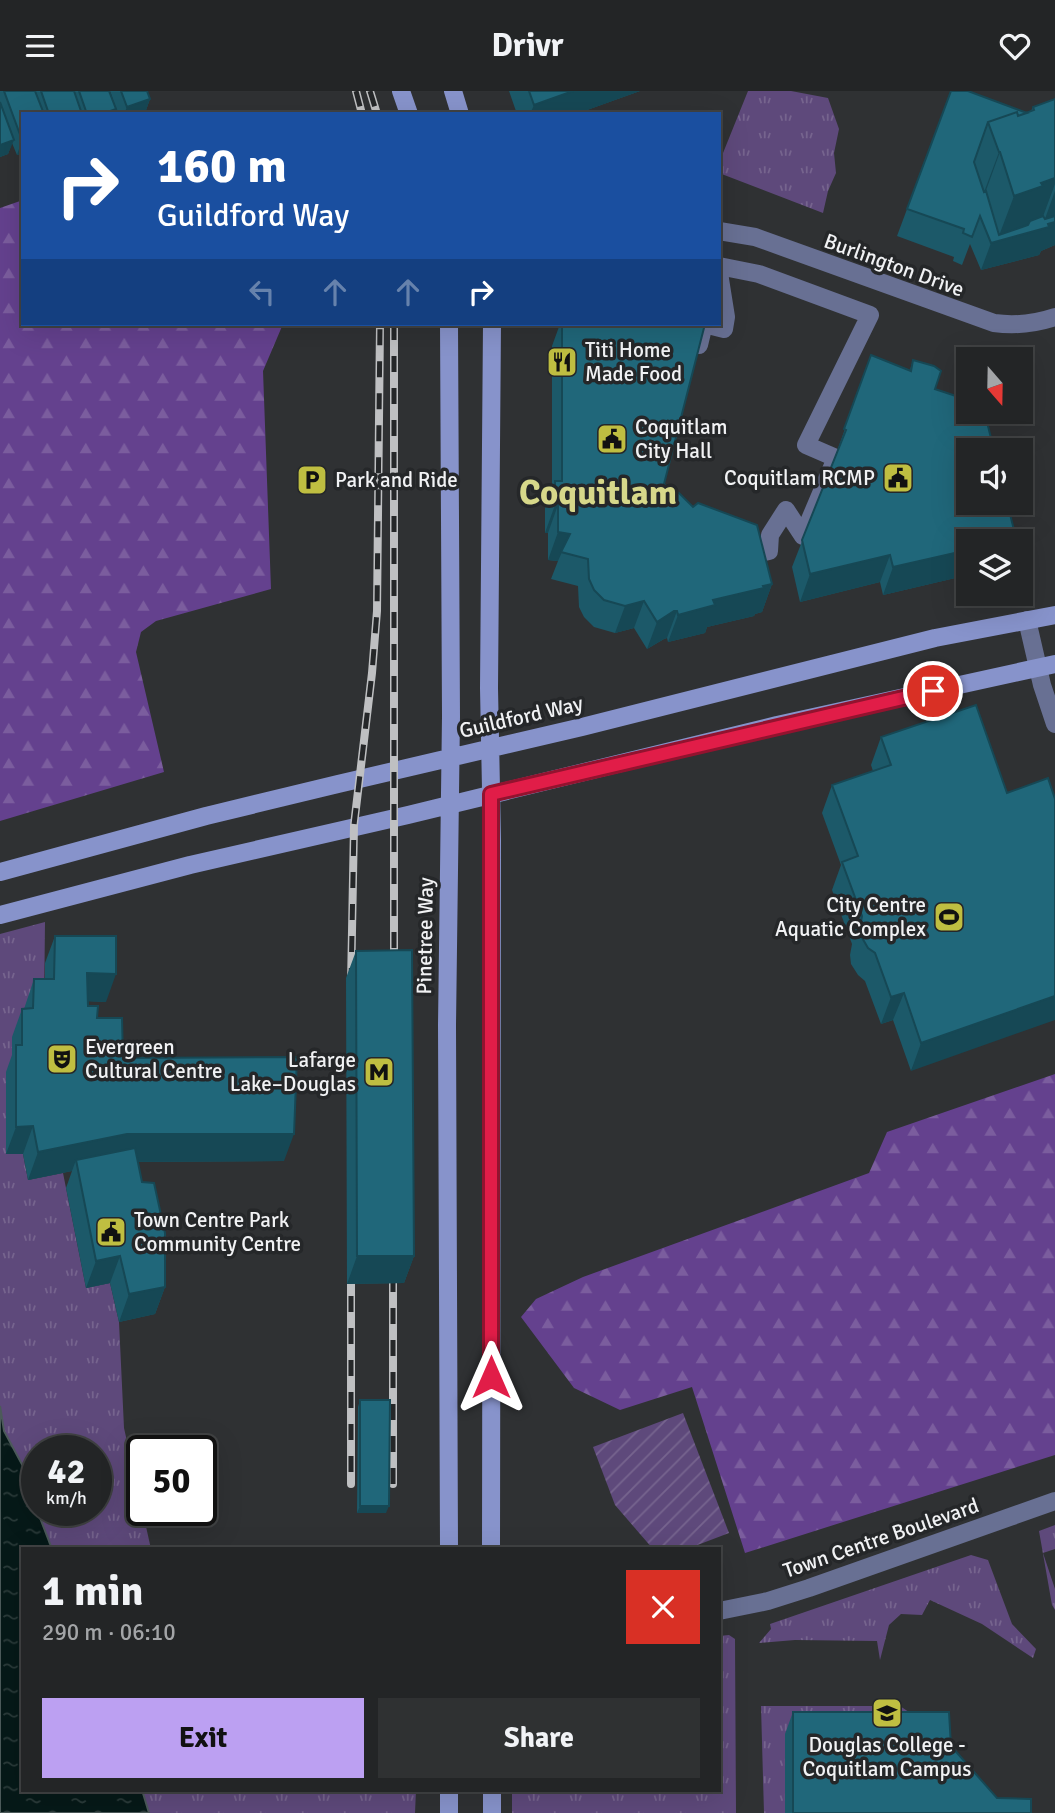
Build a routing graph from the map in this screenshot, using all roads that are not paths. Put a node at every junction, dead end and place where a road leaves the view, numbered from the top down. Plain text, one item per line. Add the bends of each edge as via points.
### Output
1 (401, 91) edge
2 (453, 91) edge
3 (408, 112) edge
4 (459, 112) edge
5 (721, 231) edge
6 (721, 266) edge
7 (721, 286) edge
8 (1055, 317) edge
9 (449, 326) edge
10 (492, 326) edge
11 (704, 326) edge
12 (713, 326) edge
13 (695, 359) edge
14 (744, 532) edge
15 (1055, 615) edge
16 (1027, 620) junction
17 (1046, 666) edge
18 (1055, 724) edge
19 (491, 747) junction
20 (449, 757) junction
21 (491, 794) junction
22 (449, 804) junction
23 (0, 873) edge
24 (0, 915) edge
25 (1055, 1501) edge
26 (449, 1547) edge
27 (491, 1547) edge
28 (721, 1611) edge
29 (449, 1792) edge
30 (492, 1792) edge
31 (449, 1813) edge
32 (492, 1813) edge

1 - 3 main road
2 - 4 main road
5 - 8 street, Burlington Drive via 755,237 994,323 1013,326
6 - 14 street via 759,274 870,315 806,445 836,458 803,536 786,510 770,535 769,551 751,555
7 - 12 street via 724,329
9 - 20 main road, Pinetree Way
10 - 19 main road
11 - 13 street
15 - 16 main road, Guildford Way
16 - 17 street
16 - 19 main road, Guildford Way via 935,638
17 - 18 street
17 - 21 main road
19 - 20 main road, Guildford Way
19 - 21 main road
20 - 22 main road, Pinetree Way
20 - 23 main road, Guildford Way via 206,816
21 - 22 main road
21 - 27 main road
22 - 24 main road
22 - 26 main road, Pinetree Way
25 - 28 street, Town Centre Boulevard via 809,1588
29 - 31 main road
30 - 32 main road

